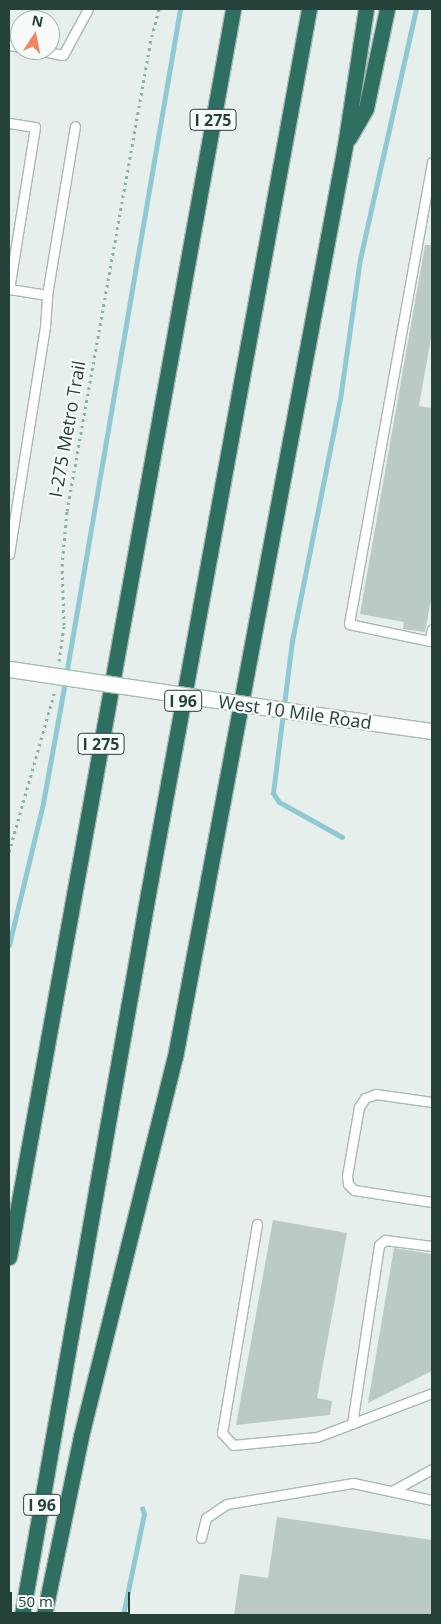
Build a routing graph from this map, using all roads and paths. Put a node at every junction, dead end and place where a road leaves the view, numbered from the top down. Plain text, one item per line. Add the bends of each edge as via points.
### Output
1 (88, 9) edge
2 (159, 9) edge
3 (233, 9) edge
4 (309, 9) edge
5 (366, 9) edge
6 (387, 9) edge
7 (60, 53) edge
8 (9, 123) edge
9 (75, 126) dead end
10 (344, 146) junction
11 (432, 162) edge
12 (9, 289) edge
13 (47, 295) junction
14 (9, 554) edge
15 (432, 629) edge
16 (9, 669) edge
17 (58, 670) dead end
18 (56, 688) dead end
19 (432, 731) edge
20 (9, 852) edge
21 (432, 1102) edge
22 (432, 1202) edge
23 (257, 1224) dead end
24 (432, 1246) edge
25 (9, 1257) edge
26 (432, 1393) edge
27 (352, 1424) junction
28 (432, 1468) edge
29 (392, 1491) junction
30 (432, 1500) edge
31 (201, 1538) dead end
32 (22, 1615) edge
33 (44, 1615) edge

1 - 7 lane via 64,54
2 - 17 path, I-275 Metro Trail via 143,82 67,510 62,566 64,625
3 - 25 highway, I 275
4 - 32 highway, I 96 via 148,894
5 - 10 highway
6 - 10 highway via 366,108
8 - 12 lane via 35,128
9 - 13 lane
10 - 33 highway via 174,1057 81,1436
11 - 15 lane via 349,624 430,641
12 - 13 lane
13 - 14 lane via 46,327
16 - 19 main road, West 10 Mile Road, bridge
18 - 20 path
21 - 22 lane via 376,1094 366,1098 359,1108 347,1176 348,1184 354,1190
23 - 27 lane via 222,1434 233,1445 317,1437
24 - 27 lane via 385,1240 379,1245
26 - 27 lane
28 - 29 lane
29 - 30 lane
29 - 31 lane via 352,1483 227,1504 206,1518

